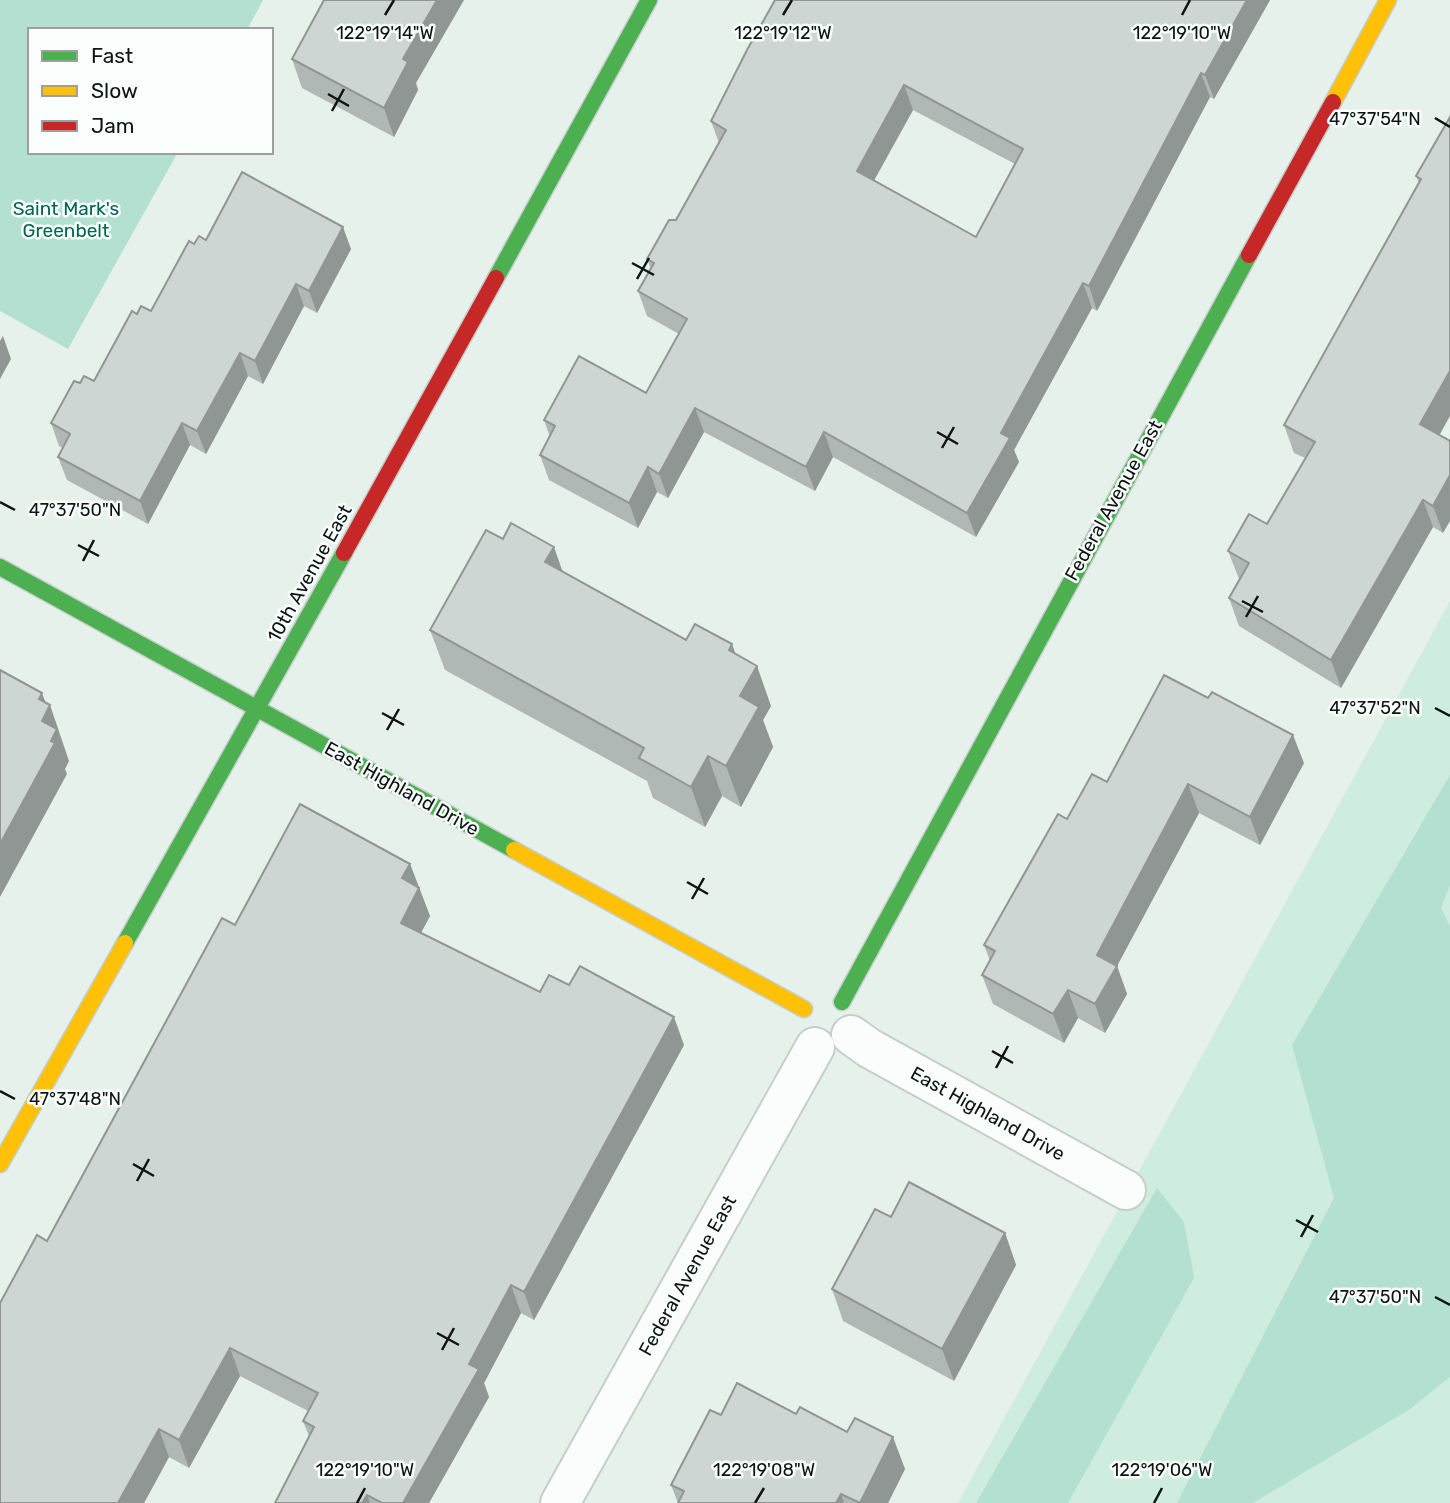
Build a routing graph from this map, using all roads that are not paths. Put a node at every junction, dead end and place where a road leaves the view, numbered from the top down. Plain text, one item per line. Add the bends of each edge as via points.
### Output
1 (649, 0) edge
2 (1388, 0) edge
3 (0, 567) edge
4 (257, 709) junction
5 (804, 1009) junction
6 (847, 1018) junction
7 (815, 1047) junction
8 (0, 1164) edge
9 (1126, 1190) dead end
10 (560, 1503) edge

1 - 4 street, 10th Avenue East
2 - 6 street, Federal Avenue East
3 - 4 street, East Highland Drive
4 - 5 street, East Highland Drive
4 - 8 street, 10th Avenue East
5 - 6 street via 828,996
5 - 7 street via 801,1032
6 - 7 street via 835,1050
6 - 9 street, East Highland Drive via 869,1048
7 - 10 street, Federal Avenue East

